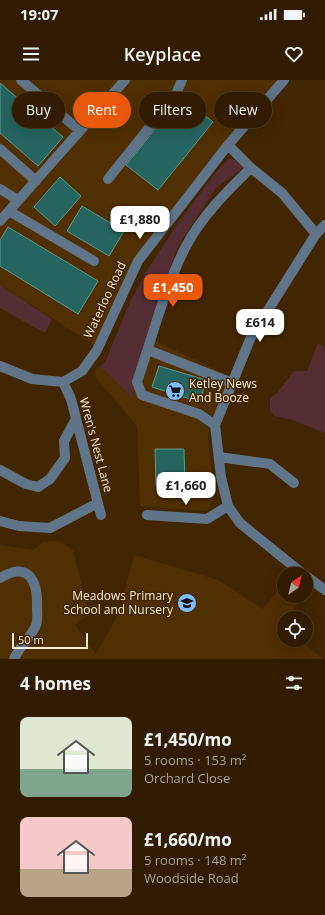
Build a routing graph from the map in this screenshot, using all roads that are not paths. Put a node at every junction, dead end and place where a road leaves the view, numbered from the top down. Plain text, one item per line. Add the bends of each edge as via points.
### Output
1 (21, 80) edge
2 (125, 80) edge
3 (182, 80) edge
4 (284, 80) edge
5 (80, 131) junction
6 (228, 145) junction
7 (0, 149) edge
8 (251, 168) junction
9 (108, 179) dead end
10 (36, 180) junction
11 (0, 189) edge
12 (18, 200) junction
13 (9, 211) junction
14 (0, 221) edge
15 (325, 225) edge
16 (316, 234) junction
17 (94, 261) dead end
18 (148, 350) junction
19 (0, 366) edge
20 (63, 382) junction
21 (232, 383) junction
22 (76, 419) junction
23 (215, 425) junction
24 (219, 457) junction
25 (0, 470) edge
26 (294, 483) dead end
27 (98, 503) junction
28 (228, 506) junction
29 (101, 515) dead end
30 (147, 515) dead end
31 (0, 521) edge
32 (294, 567) edge
33 (0, 578) edge
34 (313, 581) edge
35 (325, 589) edge
36 (14, 659) edge

1 - 5 street
2 - 5 street
3 - 9 street via 176,94
4 - 6 street, Waterloo Road
5 - 10 street
6 - 8 street
6 - 20 street, Waterloo Road via 138,261 97,350 82,371
7 - 10 street
8 - 16 street via 282,194
8 - 18 street via 222,196 186,247 168,290
10 - 12 street
11 - 12 street
12 - 13 street
13 - 14 street
13 - 17 street
15 - 16 street
16 - 21 street via 250,337
18 - 21 street
18 - 23 street via 137,382 142,395 199,414
19 - 20 street via 32,379
20 - 22 street, Wren's Nest Lane
21 - 23 street
22 - 25 street via 64,441 65,458 50,479 38,487 26,484
22 - 27 street, Wren's Nest Lane
23 - 24 street
24 - 26 street via 270,464
24 - 28 street
27 - 29 street, Wren's Nest Lane
27 - 31 street via 50,528 19,526
28 - 30 street via 207,519
28 - 32 street via 240,523
33 - 36 street via 12,571 20,571 33,580 36,589 37,625
34 - 35 street

